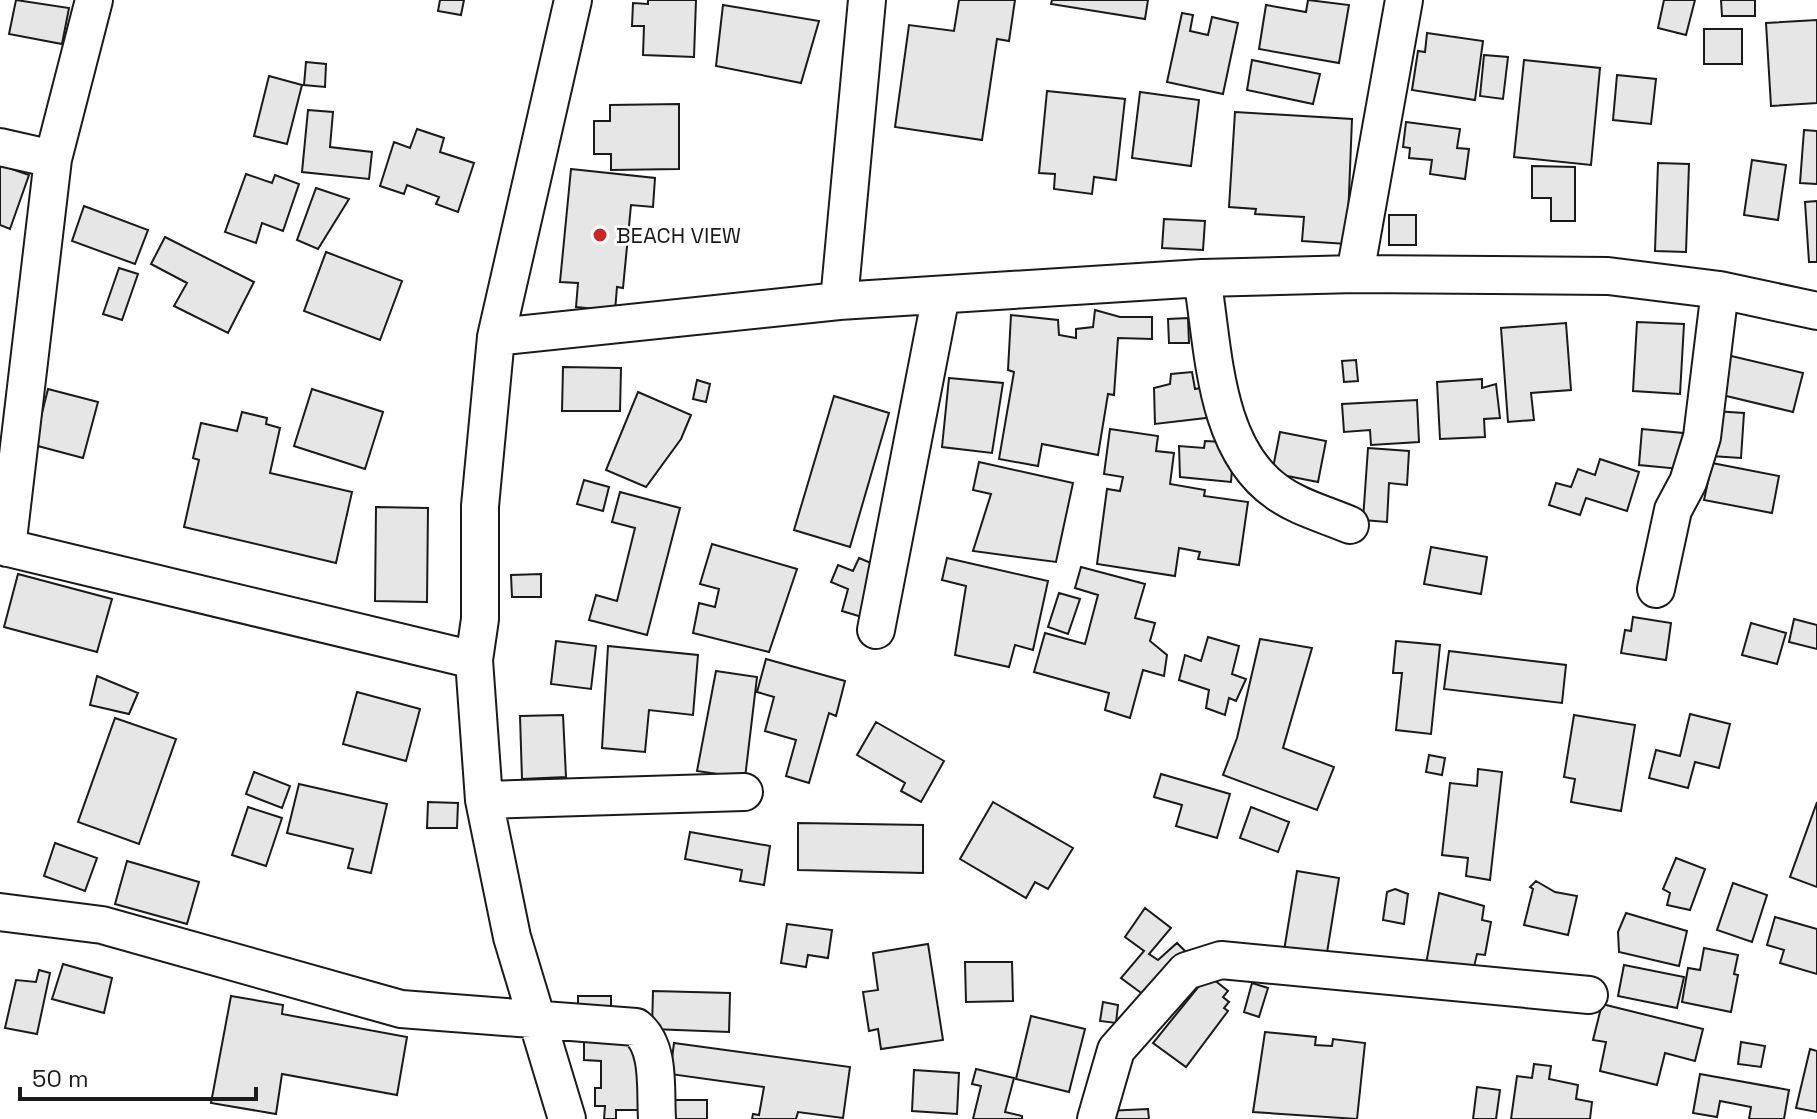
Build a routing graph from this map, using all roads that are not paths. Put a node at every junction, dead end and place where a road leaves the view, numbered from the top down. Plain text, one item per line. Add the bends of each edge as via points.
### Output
1 (94, 0) edge
2 (573, 0) edge
3 (867, 0) edge
4 (1404, 0) edge
5 (0, 147) edge
6 (53, 159) junction
7 (1355, 274) junction
8 (1202, 278) junction
9 (1720, 290) junction
10 (941, 295) junction
11 (839, 301) junction
12 (1817, 311) edge
13 (496, 337) junction
14 (1350, 525) dead end
15 (3, 547) edge
16 (1656, 589) dead end
17 (876, 630) dead end
18 (474, 660) junction
19 (744, 792) dead end
20 (484, 800) junction
21 (0, 912) edge
22 (1589, 995) dead end
23 (536, 1018) junction
24 (567, 1119) edge
25 (657, 1119) edge
26 (1096, 1119) edge

1 - 6 street
2 - 13 street
3 - 11 street
4 - 7 street
5 - 6 street
6 - 15 street
7 - 8 street
7 - 9 street via 1608,276
8 - 10 street
8 - 14 street via 1226,417 1250,465 1277,492
9 - 12 street
9 - 16 street via 1702,437 1673,510
10 - 11 street
10 - 17 street
11 - 13 street
13 - 18 street via 480,506 480,619
15 - 18 street
18 - 20 street
19 - 20 street
20 - 23 street via 512,937
21 - 23 street via 102,925 401,1009
22 - 26 street via 1221,960 1186,971 1116,1050
23 - 24 street
23 - 25 street via 636,1027 646,1035 652,1048

